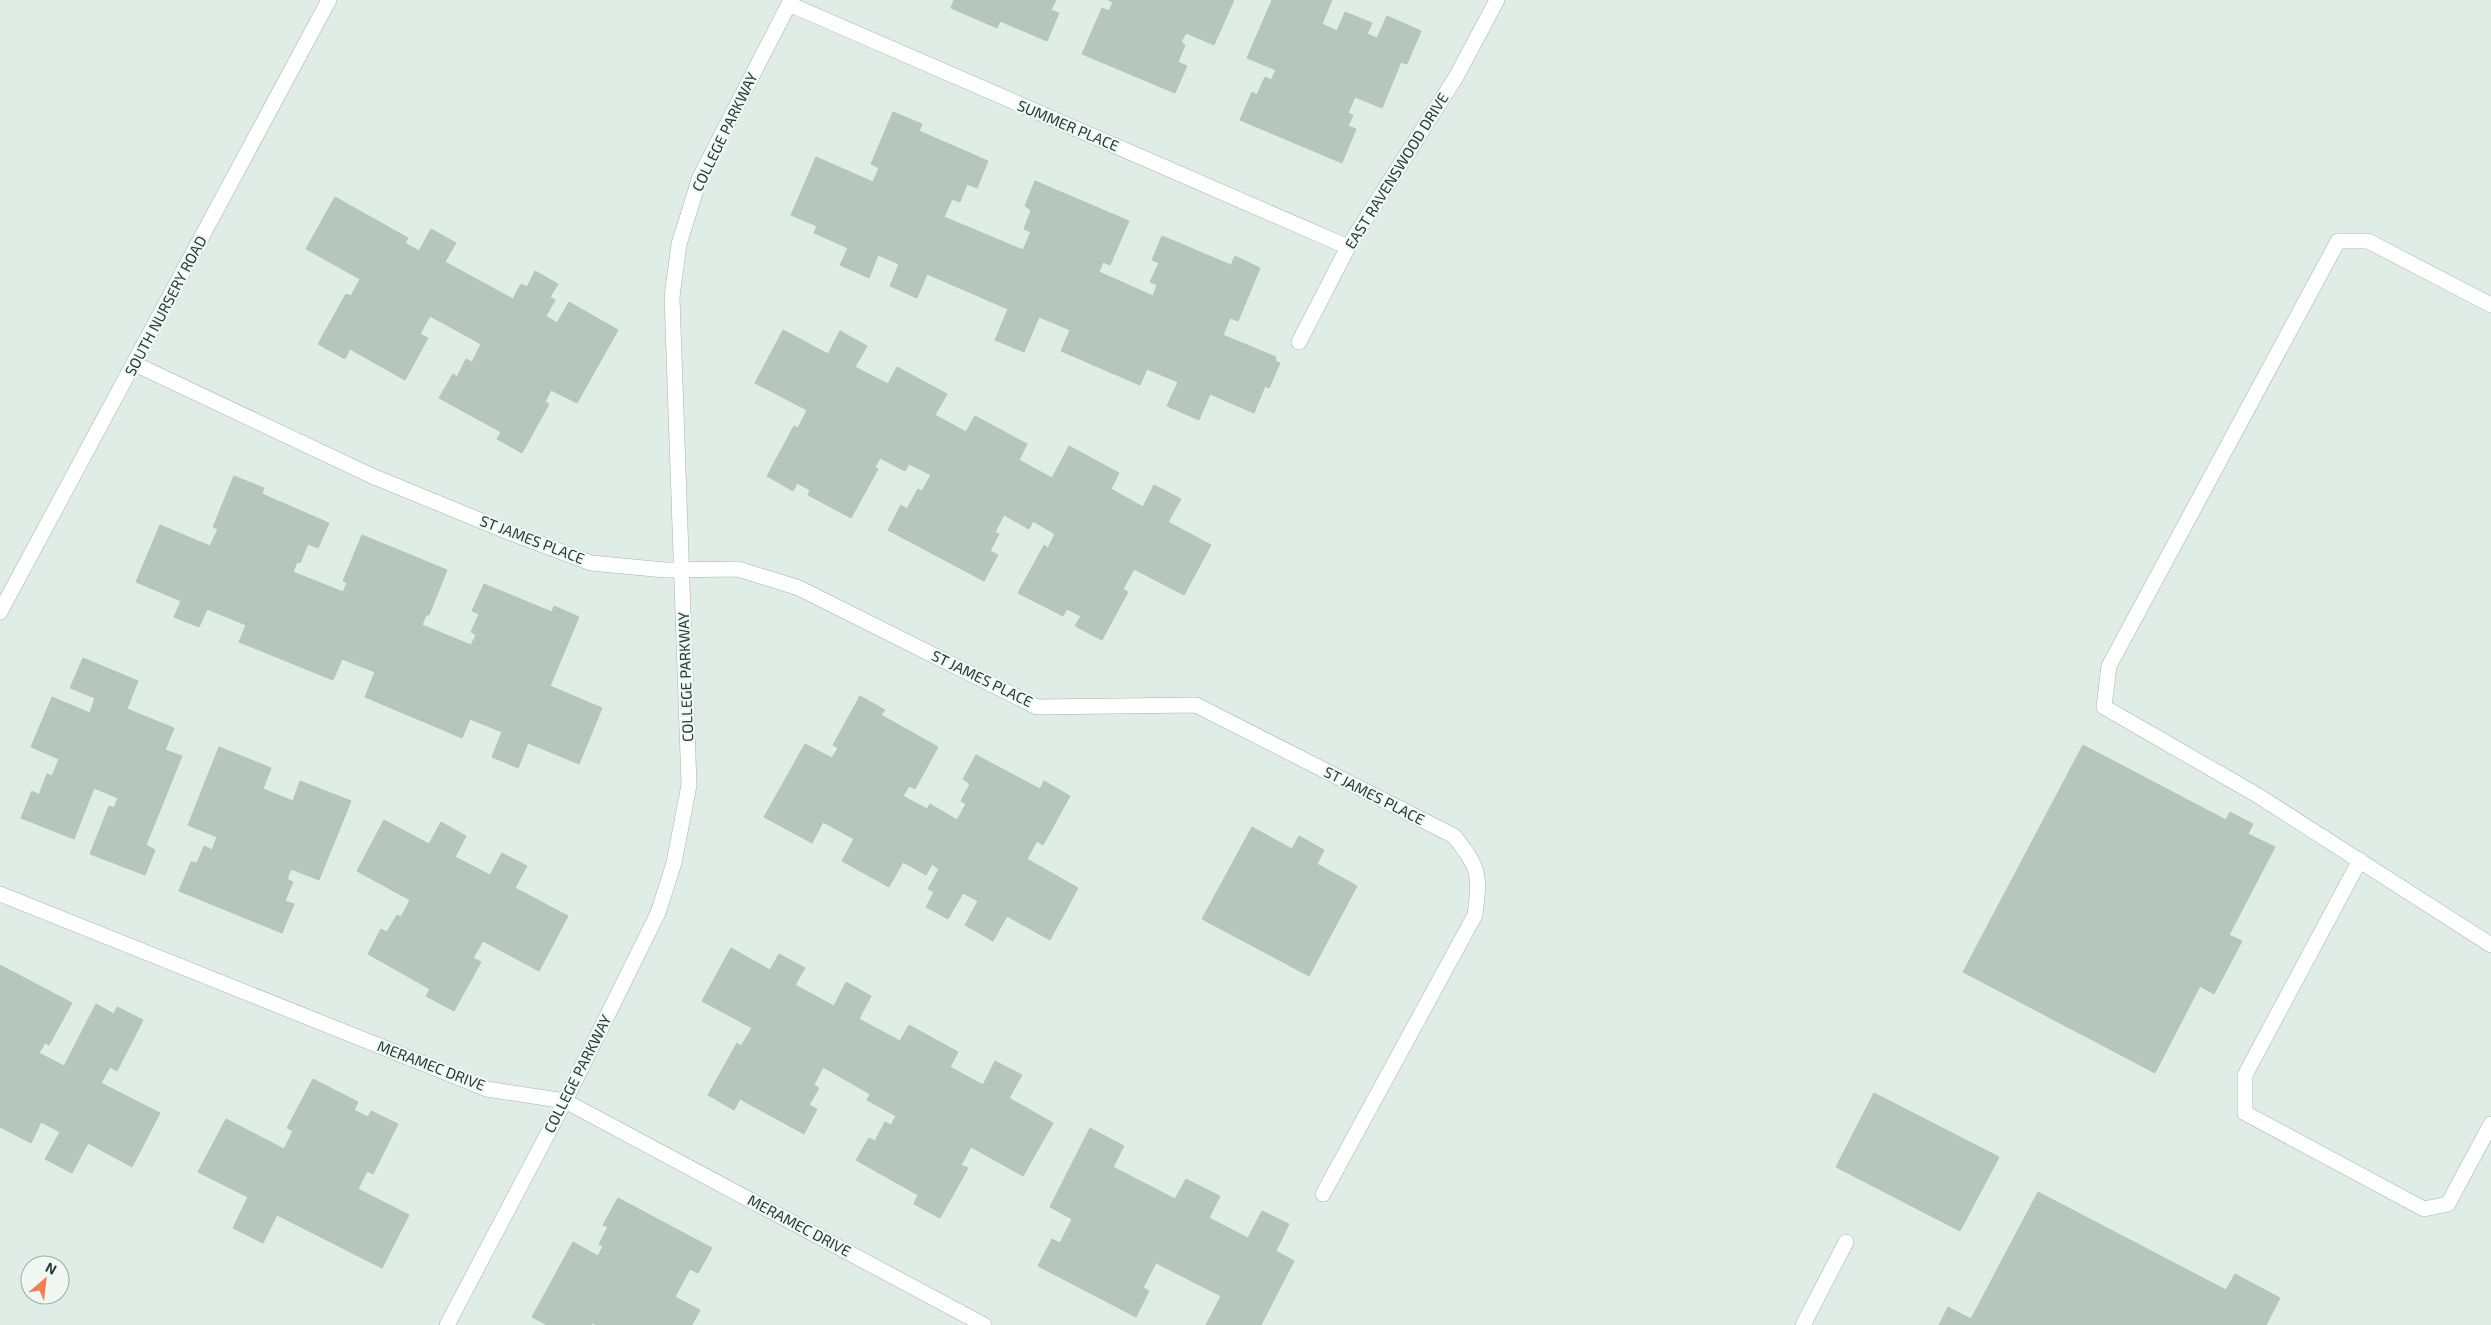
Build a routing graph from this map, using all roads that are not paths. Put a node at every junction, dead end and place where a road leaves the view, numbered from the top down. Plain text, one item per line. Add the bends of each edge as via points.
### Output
1 (329, 0) edge
2 (1497, 0) edge
3 (790, 2) edge
4 (1348, 247) junction
5 (2491, 305) edge
6 (1299, 342) dead end
7 (135, 364) junction
8 (682, 568) junction
9 (0, 612) edge
10 (2360, 860) junction
11 (0, 894) edge
12 (2491, 945) edge
13 (565, 1101) junction
14 (2491, 1124) edge
15 (1323, 1194) dead end
16 (1846, 1242) dead end
17 (446, 1325) edge
18 (984, 1325) edge
19 (1804, 1325) edge

1 - 7 street, SOUTH NURSERY ROAD
2 - 4 street, EAST RAVENSWOOD DRIVE via 1456,77
3 - 4 street, SUMMER PLACE
3 - 8 street, COLLEGE PARKWAY via 700,177 679,244 672,296
4 - 6 street, EAST RAVENSWOOD DRIVE
5 - 10 street via 2368,241 2338,241 2109,666 2104,707 2257,795
7 - 8 street, ST JAMES PLACE via 372,476 511,533 591,562 665,570
7 - 9 street, SOUTH NURSERY ROAD
8 - 13 street, COLLEGE PARKWAY via 689,785 674,863 658,913
8 - 15 street, ST JAMES PLACE via 738,569 799,588 1037,707 1196,705 1454,836 1470,856 1479,880 1475,915
10 - 12 street
10 - 14 street via 2244,1075 2246,1113 2424,1209 2448,1204
11 - 13 street, MERAMEC DRIVE via 487,1089
13 - 17 street, COLLEGE PARKWAY
13 - 18 street, MERAMEC DRIVE
16 - 19 street

